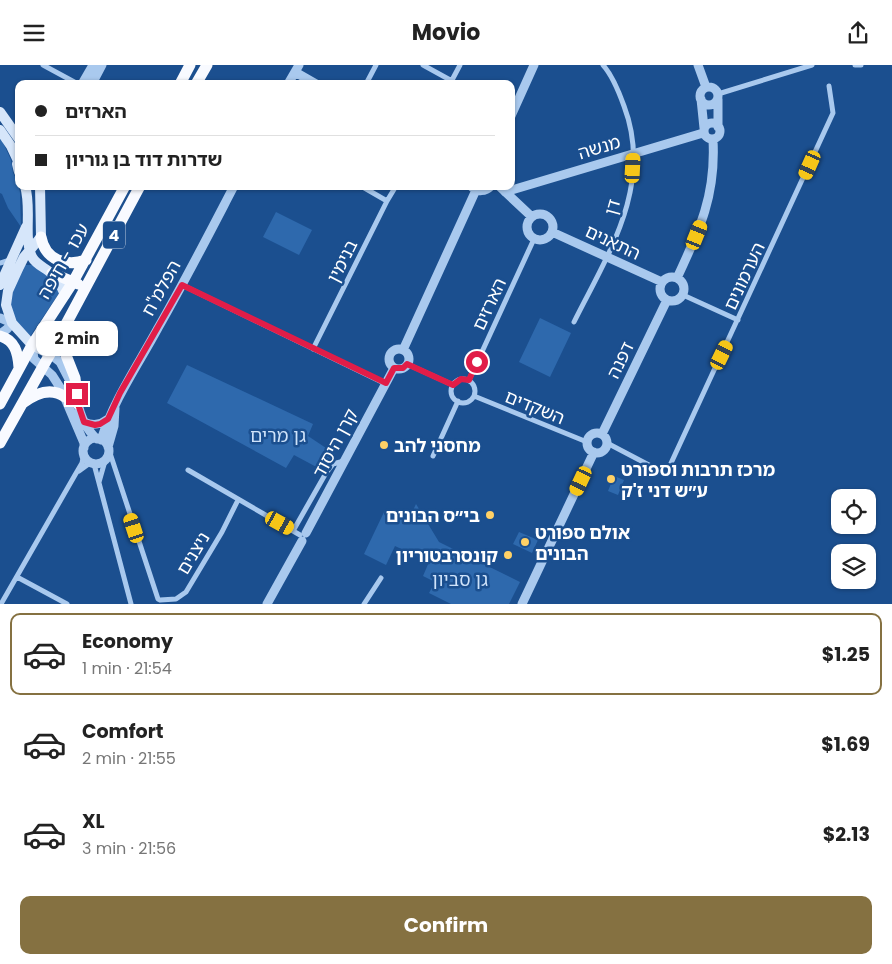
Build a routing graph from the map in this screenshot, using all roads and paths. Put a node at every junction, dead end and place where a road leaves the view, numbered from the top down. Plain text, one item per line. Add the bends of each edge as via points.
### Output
1 (42, 65) edge
2 (93, 65) edge
3 (102, 65) edge
4 (190, 65) edge
5 (207, 65) edge
6 (376, 65) edge
7 (423, 65) edge
8 (460, 65) edge
9 (534, 65) edge
10 (603, 65) edge
11 (698, 65) edge
12 (812, 65) edge
13 (855, 65) edge
14 (861, 65) edge
15 (297, 68) edge
16 (70, 80) edge
17 (84, 80) edge
18 (94, 80) edge
19 (182, 80) edge
20 (198, 80) edge
21 (290, 80) edge
22 (311, 80) edge
23 (368, 80) edge
24 (446, 80) edge
25 (452, 80) edge
26 (829, 86) dead end
27 (706, 87) junction
28 (718, 97) junction
29 (701, 99) junction
30 (515, 107) edge
31 (0, 112) edge
32 (718, 127) junction
33 (0, 130) edge
34 (704, 130) junction
35 (15, 133) edge
36 (713, 140) junction
37 (634, 153) junction
38 (15, 154) edge
39 (515, 185) edge
40 (26, 190) edge
41 (40, 190) edge
42 (123, 190) edge
43 (138, 190) edge
44 (232, 190) edge
45 (368, 190) edge
46 (394, 190) edge
47 (473, 190) edge
48 (503, 190) edge
49 (387, 201) junction
50 (532, 217) junction
51 (28, 218) junction
52 (552, 232) junction
53 (41, 237) junction
54 (534, 239) junction
55 (30, 250) junction
56 (14, 256) junction
57 (607, 257) junction
58 (86, 260) junction
59 (0, 263) edge
60 (36, 263) junction
61 (18, 267) junction
62 (52, 273) junction
63 (677, 278) junction
64 (73, 282) junction
65 (88, 283) junction
66 (662, 283) junction
67 (0, 285) edge
68 (182, 285) junction
69 (65, 295) junction
70 (683, 295) junction
71 (666, 300) junction
72 (0, 318) edge
73 (738, 320) junction
74 (574, 322) dead end
75 (12, 323) junction
76 (62, 331) junction
77 (0, 335) edge
78 (32, 345) junction
79 (313, 349) junction
80 (404, 350) junction
81 (50, 354) junction
82 (407, 364) junction
83 (19, 367) junction
84 (43, 367) junction
85 (394, 368) junction
86 (469, 380) junction
87 (386, 383) junction
88 (453, 385) junction
89 (65, 397) junction
90 (474, 397) junction
91 (458, 401) junction
92 (0, 404) edge
93 (78, 404) junction
94 (20, 405) junction
95 (115, 405) junction
96 (108, 419) junction
97 (84, 422) junction
98 (605, 438) junction
99 (99, 439) junction
100 (587, 442) junction
101 (0, 443) edge
102 (108, 448) junction
103 (84, 451) junction
104 (594, 452) junction
105 (433, 456) dead end
106 (105, 461) junction
107 (92, 463) junction
108 (188, 470) dead end
109 (75, 475) junction
110 (99, 485) junction
111 (238, 500) junction
112 (300, 535) junction
113 (17, 577) junction
114 (381, 578) dead end
115 (1, 604) edge
116 (67, 604) edge
117 (131, 604) edge
118 (267, 604) edge
119 (365, 604) edge
120 (522, 604) edge

1 - 16 street
2 - 17 street
3 - 18 street
4 - 19 highway
5 - 20 highway
6 - 23 street
7 - 24 street
8 - 25 street
9 - 30 street
10 - 37 street, דן via 618,89 629,118
11 - 27 street
12 - 28 street
13 - 14 street
15 - 21 street
15 - 22 street
26 - 73 street, הערמונים via 833,113
27 - 28 street via 715,89
27 - 29 street via 700,94
28 - 29 street via 714,104 708,105
28 - 32 street
29 - 34 street
31 - 35 main road
32 - 34 street via 711,123
32 - 36 street via 719,135
33 - 38 main road
34 - 36 street via 708,139
34 - 37 street, מנשה
36 - 63 street via 710,195
37 - 39 street, מנשה
37 - 57 street, דן via 626,211
40 - 51 main road
41 - 53 main road
42 - 58 highway, עכו - חיפה / 4
43 - 65 highway, עכו - חיפה / 4
44 - 68 street, הפלמ"ח
45 - 49 street
46 - 49 street, בנימין
47 - 80 street
48 - 50 street
49 - 79 street, בנימין
50 - 52 street via 547,217 552,224
50 - 54 street via 527,229
51 - 55 main road
51 - 56 main road
52 - 54 street via 542,240
52 - 57 street, התאנים
53 - 55 main road
53 - 58 highway via 52,258 71,263
54 - 86 street, הארזים
55 - 60 main road
55 - 61 main road
56 - 59 street
56 - 67 main road
57 - 66 street, התאנים
57 - 74 street, דן
58 - 64 highway, עכו - חיפה / 4
60 - 61 main road
60 - 62 main road
61 - 75 main road via 6,299
62 - 64 highway
62 - 69 main road
63 - 66 street via 667,278
63 - 70 street via 684,287
64 - 65 highway
64 - 69 highway, עכו - חיפה / 4
65 - 76 highway, עכו - חיפה / 4
66 - 71 street via 660,290
68 - 79 street
68 - 95 street, הפלמ"ח
69 - 78 highway, עכו - חיפה / 4
70 - 71 street via 678,300
70 - 73 street
71 - 98 street, דפנה
72 - 75 street
73 - 98 street, הערמונים via 666,474
75 - 77 street
75 - 78 main road
76 - 81 highway, עכו - חיפה / 4
76 - 93 highway via 62,345 75,378
77 - 83 highway via 14,346
78 - 81 main road
78 - 83 highway, עכו - חיפה / 4
78 - 84 street via 34,359
79 - 87 street
80 - 82 street via 409,357
80 - 85 street via 397,349 390,354
81 - 84 highway, עכו - חיפה / 4
81 - 93 street via 64,367
82 - 85 street via 403,368
82 - 88 street
83 - 92 highway, עכו - חיפה / 4
84 - 89 street via 55,379
84 - 94 highway, עכו - חיפה / 4
85 - 87 street, קרן היסוד
86 - 88 street via 461,379
86 - 90 street via 475,388
87 - 112 street, קרן היסוד
88 - 91 street via 451,393
89 - 94 highway via 55,392 42,392
89 - 103 street via 84,443
90 - 91 street via 466,403
90 - 100 street, השקדים
91 - 105 street
93 - 97 street
94 - 101 highway, עכו - חיפה / 4
95 - 96 street, הפלמ"ח
95 - 102 street, הפלמ"ח
96 - 97 street via 95,425
96 - 99 street, הפלמ"ח
97 - 99 street via 90,433
98 - 100 street via 599,433 592,434
98 - 104 street via 603,451
99 - 102 street
99 - 103 street via 90,441
100 - 104 street
102 - 106 street
102 - 111 street, ניצנים via 158,599 162,601 186,592
103 - 107 street
103 - 109 street
104 - 120 street
106 - 107 street
106 - 110 street
107 - 109 street
107 - 110 street
108 - 111 street
109 - 113 street
110 - 117 street
111 - 112 street
112 - 118 street, קרן היסוד
113 - 115 street
113 - 116 street
114 - 119 street

